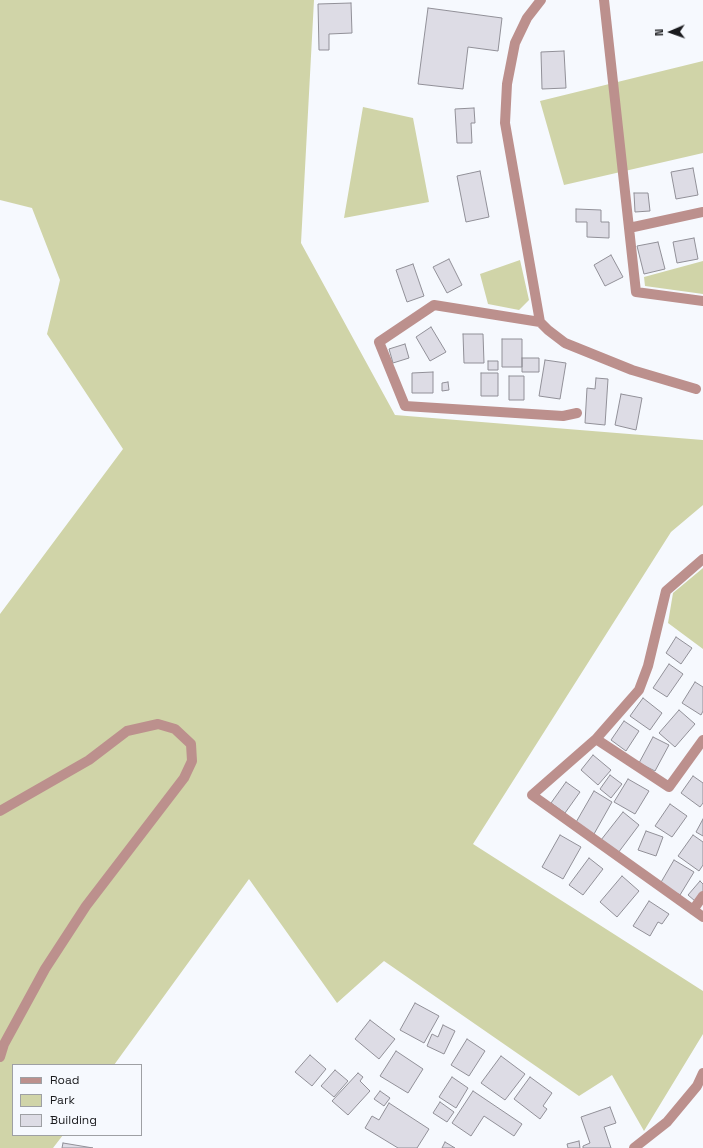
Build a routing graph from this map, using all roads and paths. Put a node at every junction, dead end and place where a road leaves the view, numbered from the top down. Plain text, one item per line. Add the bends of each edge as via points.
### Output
1 (541, 0) edge
2 (604, 0) edge
3 (703, 212) edge
4 (629, 228) junction
5 (703, 301) edge
6 (540, 322) junction
7 (696, 389) dead end
8 (577, 413) dead end
9 (703, 559) edge
10 (596, 739) junction
11 (703, 740) edge
12 (0, 811) edge
13 (703, 896) edge
14 (693, 910) junction
15 (703, 917) edge
16 (0, 1057) edge
17 (703, 1073) edge
18 (634, 1148) edge

1 - 6 street via 527,18 515,43 507,84 505,123
2 - 4 street
3 - 4 street
4 - 5 street via 636,292
6 - 7 street via 565,343 632,370
6 - 8 street via 434,306 379,342 405,406 563,416
9 - 10 street via 666,591 648,666 639,690
10 - 11 street via 669,787
10 - 14 street via 532,795
12 - 16 street via 89,760 127,731 158,724 175,729 190,744 192,761 184,778 86,906 45,969 4,1044
13 - 14 street
14 - 15 street
17 - 18 street via 697,1086 667,1122

